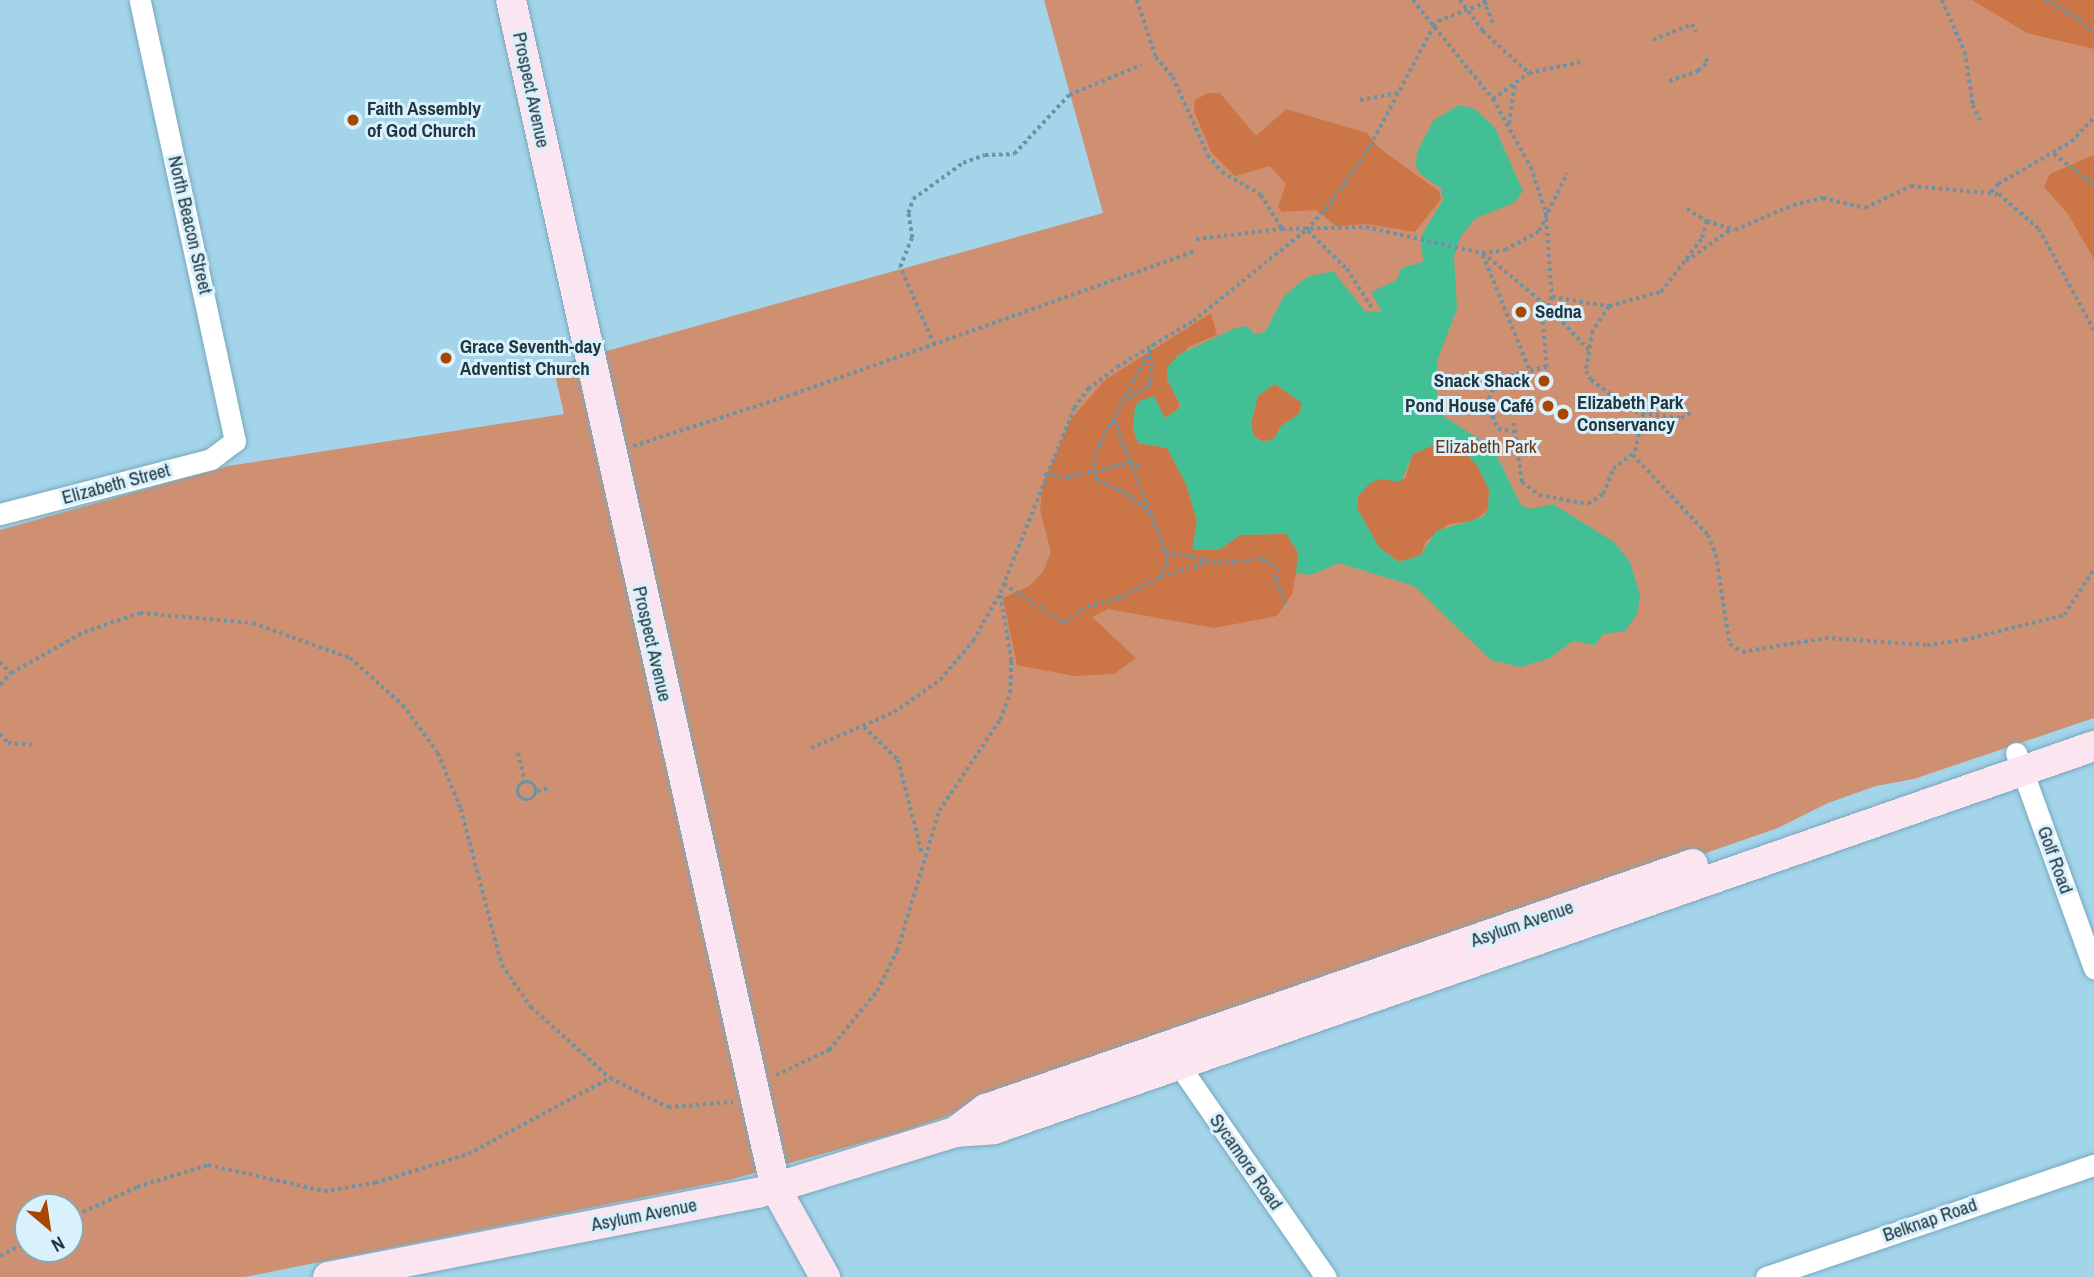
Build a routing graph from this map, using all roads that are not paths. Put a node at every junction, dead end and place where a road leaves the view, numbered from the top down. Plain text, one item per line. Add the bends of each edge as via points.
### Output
1 (139, 0) edge
2 (511, 0) edge
3 (230, 449) joint
4 (0, 514) edge
5 (2094, 726) edge
6 (2094, 746) edge
7 (2019, 762) junction
8 (2094, 968) edge
9 (1173, 1056) junction
10 (2094, 1165) edge
11 (776, 1189) junction
12 (1816, 1269) edge
13 (328, 1277) edge
14 (825, 1277) edge
15 (1326, 1277) edge
16 (1766, 1277) edge

1 - 3 street, North Beacon Street via 236,434
2 - 11 main road, Prospect Avenue
3 - 4 street, Elizabeth Street via 211,459
5 - 7 main road, Asylum Avenue
6 - 7 main road, Asylum Avenue
7 - 8 street, Golf Road
7 - 9 main road, Asylum Avenue
9 - 11 main road, Asylum Avenue via 994,1129 955,1132
9 - 15 street, Sycamore Road
10 - 12 street, Belknap Road
11 - 13 main road, Asylum Avenue
11 - 14 main road, Prospect Avenue
12 - 16 street, Belknap Road

